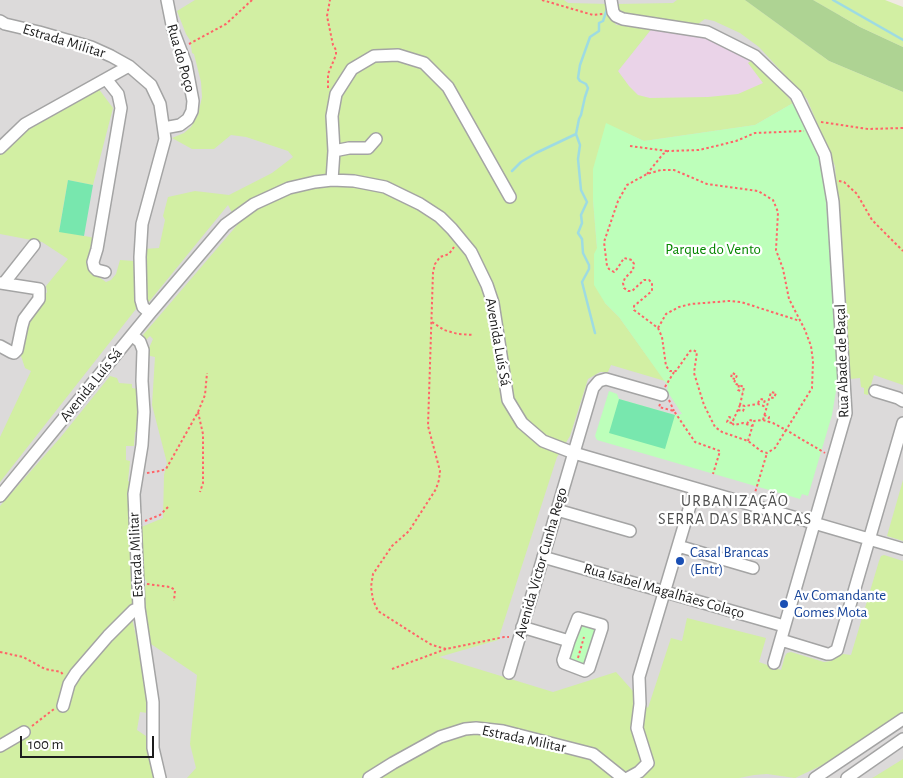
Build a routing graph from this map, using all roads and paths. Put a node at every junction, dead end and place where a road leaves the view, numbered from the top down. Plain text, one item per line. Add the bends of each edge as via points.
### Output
1 (167, 0) edge
2 (252, 0) edge
3 (330, 0) edge
4 (542, 0) edge
5 (612, 0) edge
6 (614, 12) junction
7 (0, 21) edge
8 (181, 49) junction
9 (129, 66) junction
10 (106, 79) junction
11 (336, 94) junction
12 (810, 125) junction
13 (164, 128) junction
14 (903, 128) edge
15 (376, 139) dead end
16 (630, 146) dead end
17 (0, 147) edge
18 (334, 151) junction
19 (668, 151) junction
20 (647, 174) junction
21 (830, 178) junction
22 (332, 180) junction
23 (510, 197) dead end
24 (461, 239) junction
25 (34, 245) dead end
26 (903, 251) edge
27 (105, 272) dead end
28 (2, 283) edge
29 (150, 313) junction
30 (432, 321) junction
31 (800, 321) junction
32 (658, 328) junction
33 (132, 335) junction
34 (474, 335) dead end
35 (0, 346) edge
36 (674, 372) junction
37 (207, 373) dead end
38 (735, 380) dead end
39 (739, 386) junction
40 (875, 391) dead end
41 (743, 392) junction
42 (662, 395) junction
43 (769, 397) dead end
44 (903, 401) edge
45 (758, 404) junction
46 (740, 405) junction
47 (745, 406) junction
48 (763, 406) junction
49 (766, 407) junction
50 (738, 410) junction
51 (198, 412) junction
52 (764, 415) junction
53 (734, 419) junction
54 (763, 420) junction
55 (754, 421) junction
56 (768, 422) junction
57 (903, 423) edge
58 (732, 424) junction
59 (747, 424) junction
60 (752, 426) junction
61 (786, 430) junction
62 (748, 441) junction
63 (574, 453) junction
64 (767, 453) junction
65 (835, 456) junction
66 (138, 472) junction
67 (712, 474) dead end
68 (695, 489) junction
69 (200, 492) dead end
70 (0, 496) edge
71 (751, 505) junction
72 (168, 507) dead end
73 (557, 510) junction
74 (135, 523) junction
75 (815, 523) junction
76 (630, 531) dead end
77 (869, 539) junction
78 (678, 546) junction
79 (903, 550) edge
80 (543, 557) junction
81 (753, 568) dead end
82 (138, 582) junction
83 (664, 591) junction
84 (174, 601) dead end
85 (139, 608) junction
86 (784, 626) junction
87 (521, 632) junction
88 (570, 637) junction
89 (584, 637) junction
90 (781, 640) junction
91 (598, 641) junction
92 (446, 649) junction
93 (0, 652) edge
94 (774, 663) dead end
95 (392, 668) dead end
96 (575, 668) junction
97 (509, 673) dead end
98 (69, 684) junction
99 (63, 706) joint
100 (903, 719) edge
101 (24, 732) joint
102 (903, 739) edge
103 (0, 746) edge
104 (160, 778) edge
105 (369, 778) edge
106 (623, 778) edge
107 (628, 778) edge
108 (815, 778) edge
109 (847, 778) edge

1 - 8 street, Rua do Poço
2 - 8 path via 226,24
3 - 11 path via 327,16 336,55 327,80 328,88
4 - 6 path via 593,15
5 - 6 street
6 - 12 street, Rua Abade de Baçal via 623,19 707,32 755,56 796,96
7 - 9 street, Estrada Militar via 90,47
8 - 13 street, Rua do Poço via 191,86 192,111 180,125
9 - 10 street
9 - 13 street, Estrada Militar via 151,85 160,104
10 - 17 street via 25,124
10 - 27 street via 118,94 122,108 93,262 97,270
11 - 18 street via 332,116
11 - 23 street via 352,69 374,56 398,55 424,64 448,87
12 - 14 path
12 - 19 path via 800,132 755,133 699,150
12 - 21 street, Rua Abade de Baçal via 825,155
13 - 29 street, Estrada Militar via 165,139 142,224 141,300
15 - 18 street via 368,148
16 - 19 path
18 - 22 street
19 - 20 path
20 - 31 path via 674,170 707,184 758,191 770,196 778,212 776,250 789,299
20 - 32 path via 633,181 622,193 604,249 611,271 616,271 624,258 633,262 633,270 623,283 626,290 632,291 644,280 652,283 652,291 634,306 634,310
21 - 26 path via 844,182 856,194 872,220
21 - 65 street, Rua Abade de Baçal via 846,413
22 - 24 street, Avenida Luís Sá via 370,184 403,194 440,217
22 - 29 street, Avenida Luís Sá via 284,190 263,198 239,214 214,236
24 - 30 path via 435,264
24 - 63 street, Avenida Luís Sá via 487,285 498,329 508,400 514,412 538,438
25 - 28 street
28 - 35 street via 39,289 39,299 24,319 15,352
29 - 33 street, Avenida Luís Sá
30 - 34 path via 444,330
30 - 92 path via 428,426 440,471 439,480 408,531 392,546 373,574 371,588 378,611 422,640
31 - 32 path via 729,301 679,308 666,314
31 - 61 path via 811,346 813,383 808,397
32 - 36 path via 666,366
33 - 66 street, Estrada Militar via 143,350 144,412
33 - 70 street, Avenida Luís Sá
36 - 42 path
36 - 62 path via 688,352 695,351 694,373 712,423 722,432
37 - 51 path via 205,395
38 - 39 path
39 - 41 path via 738,390
39 - 41 path via 744,387
40 - 44 street
41 - 46 path
42 - 63 street, Avenida Victor Cunha Rego via 606,379 598,381 593,388
42 - 67 path via 659,407 674,411 692,440 720,450
43 - 49 path
45 - 47 path
45 - 48 path
45 - 48 path via 760,399 765,400
46 - 47 path
46 - 50 path
47 - 50 path via 743,411
48 - 49 path
49 - 52 path
50 - 53 path
51 - 66 path via 166,469
51 - 69 path via 203,434 203,483
52 - 54 path
52 - 56 path via 769,417
53 - 58 path
53 - 58 path via 729,417 727,422
54 - 55 path
54 - 56 path
55 - 59 path via 749,420
55 - 60 path
56 - 61 path
57 - 77 street
58 - 59 path
59 - 60 path
60 - 62 path
61 - 64 path via 775,448
61 - 65 path
62 - 64 path
63 - 68 street, Avenida Luís Sá
63 - 73 street, Avenida Victor Cunha Rego
64 - 71 path
65 - 75 street, Rua Abade de Baçal
66 - 74 street, Estrada Militar via 134,494
68 - 71 street, Avenida Luís Sá
68 - 78 street
71 - 75 street, Avenida Luís Sá
72 - 74 path via 150,520
73 - 76 street
73 - 80 street, Avenida Victor Cunha Rego
74 - 82 street, Estrada Militar
75 - 77 street, Avenida Luís Sá
75 - 86 street, Rua Abade de Baçal
77 - 79 street, Avenida Luís Sá
77 - 90 street via 836,650 827,654
78 - 81 street
78 - 83 street
80 - 83 street, Rua Isabel Magalhães Colaço
80 - 87 street, Avenida Victor Cunha Rego
82 - 84 path via 170,587 175,590
82 - 85 street, Estrada Militar
83 - 86 street, Rua Isabel Magalhães Colaço
83 - 107 street via 639,677 637,728 649,761
85 - 98 street via 108,636
85 - 104 street, Estrada Militar via 153,702 153,748
86 - 90 street, Rua Abade de Baçal
87 - 88 street
87 - 92 path
87 - 97 street, Avenida Victor Cunha Rego
88 - 89 path
88 - 91 street via 578,618 600,623 602,628
88 - 96 street via 563,662
89 - 91 path
89 - 96 path
90 - 94 street, Rua Abade de Baçal
91 - 96 street via 588,669
92 - 95 path
93 - 98 path via 61,672
98 - 99 street
99 - 101 path via 53,709
100 - 108 street
101 - 103 street
102 - 109 street
105 - 106 street, Estrada Militar via 440,737 476,728 503,731 593,754

